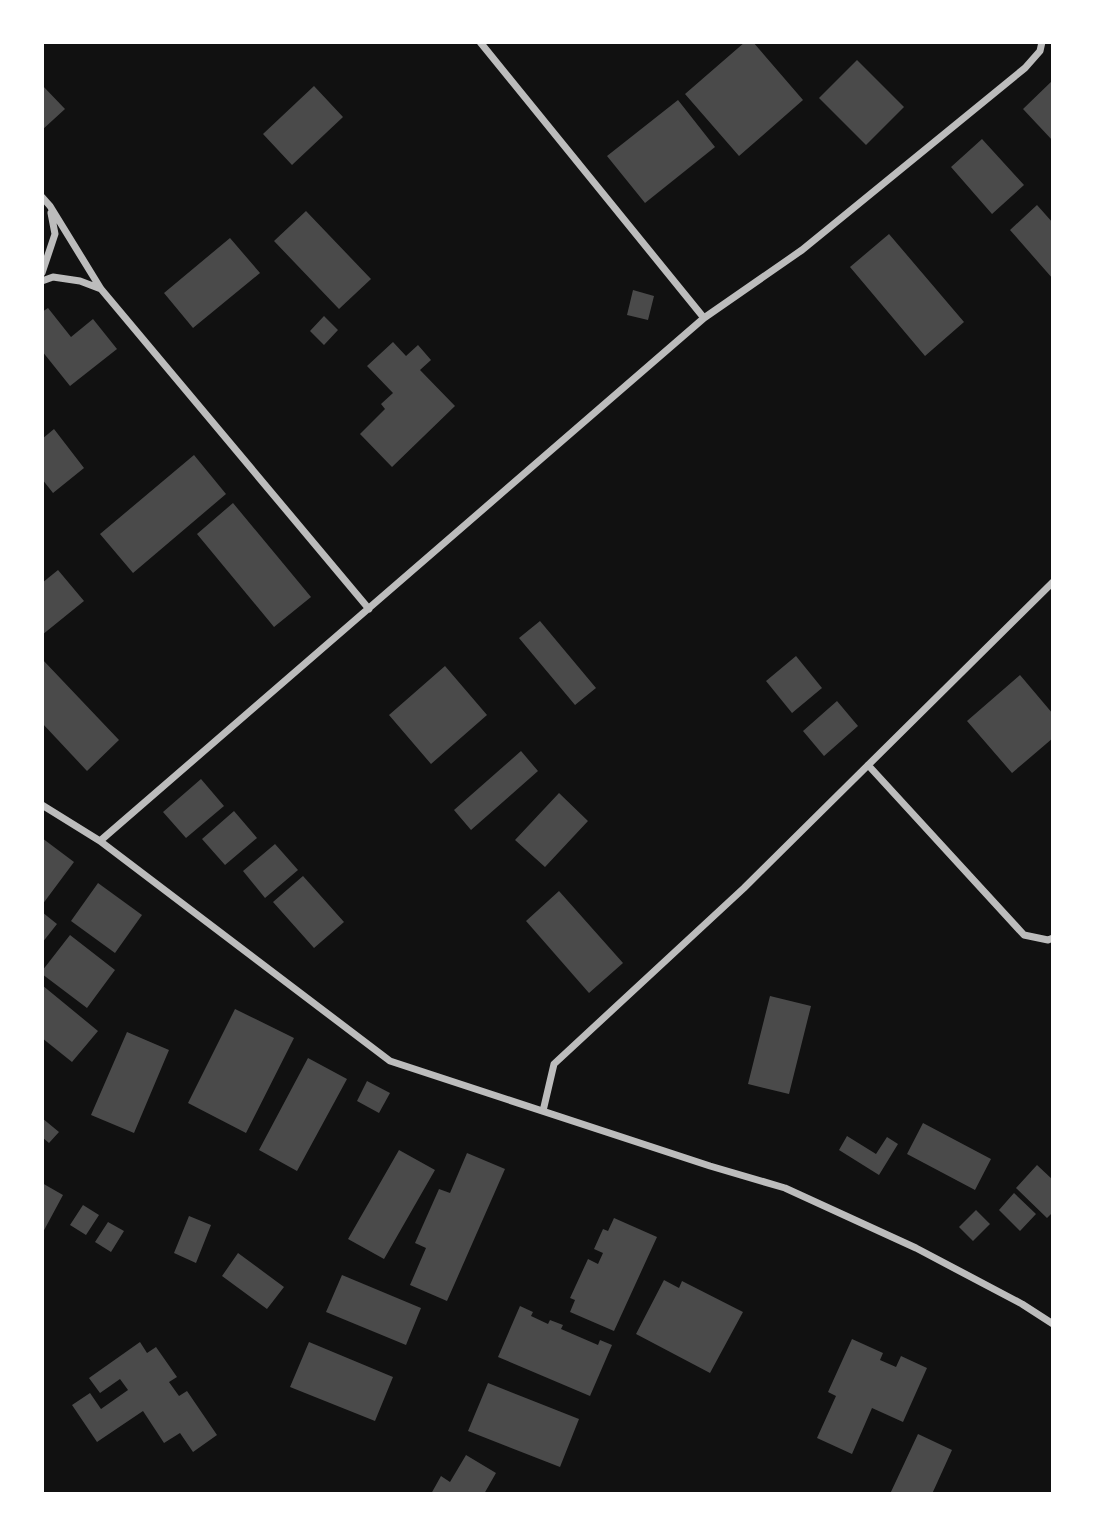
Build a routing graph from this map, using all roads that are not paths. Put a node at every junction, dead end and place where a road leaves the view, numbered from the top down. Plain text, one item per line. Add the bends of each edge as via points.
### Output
1 (480, 42) edge
2 (1042, 42) edge
3 (42, 197) edge
4 (50, 206) junction
5 (42, 273) edge
6 (42, 281) edge
7 (102, 289) junction
8 (704, 318) junction
9 (1053, 582) edge
10 (369, 609) junction
11 (869, 765) junction
12 (42, 805) edge
13 (100, 841) junction
14 (1053, 938) edge
15 (543, 1111) junction
16 (1053, 1324) edge

1 - 8 street
2 - 8 street via 1040,51 1015,77 802,250
3 - 4 street
4 - 5 street via 55,234
4 - 7 street
6 - 7 street via 53,277
7 - 10 street
8 - 10 street
9 - 11 street
10 - 13 street
11 - 14 street via 1024,935
11 - 15 street via 554,1064
12 - 13 street
13 - 15 street via 390,1061
15 - 16 street via 785,1188 916,1248

